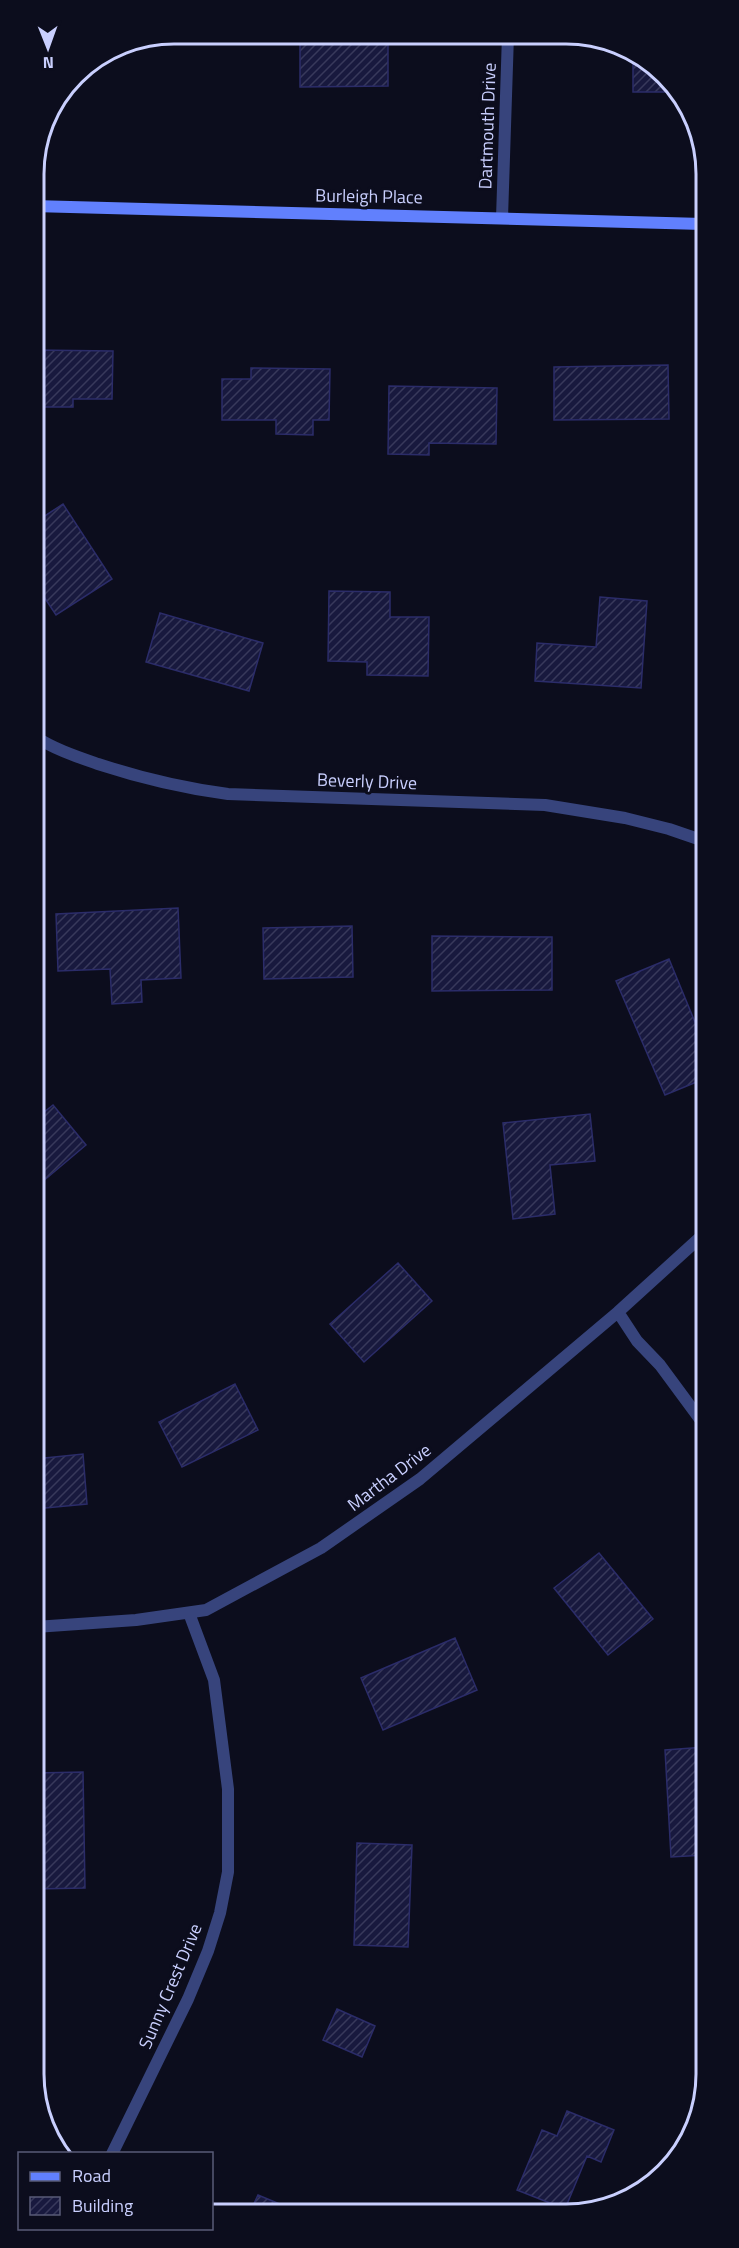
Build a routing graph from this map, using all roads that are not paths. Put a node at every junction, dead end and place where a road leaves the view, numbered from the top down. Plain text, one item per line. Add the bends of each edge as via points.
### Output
1 (508, 44) edge
2 (44, 206) edge
3 (502, 218) junction
4 (696, 224) edge
5 (44, 742) edge
6 (696, 838) edge
7 (695, 1242) edge
8 (618, 1312) junction
9 (695, 1413) edge
10 (189, 1613) junction
11 (44, 1626) edge
12 (113, 2152) edge

1 - 3 street, Dartmouth Drive
2 - 3 street, Burleigh Place
3 - 4 street, Burleigh Place
5 - 6 street, Beverly Drive via 139,778 184,788 228,794 545,806 625,818
7 - 8 street, Martha Drive
8 - 9 street
8 - 10 street, Martha Drive via 420,1479 374,1513 321,1548 229,1599
10 - 11 street, Martha Drive
10 - 12 street, Sunny Crest Drive via 214,1680 228,1789 228,1872 200,1970

